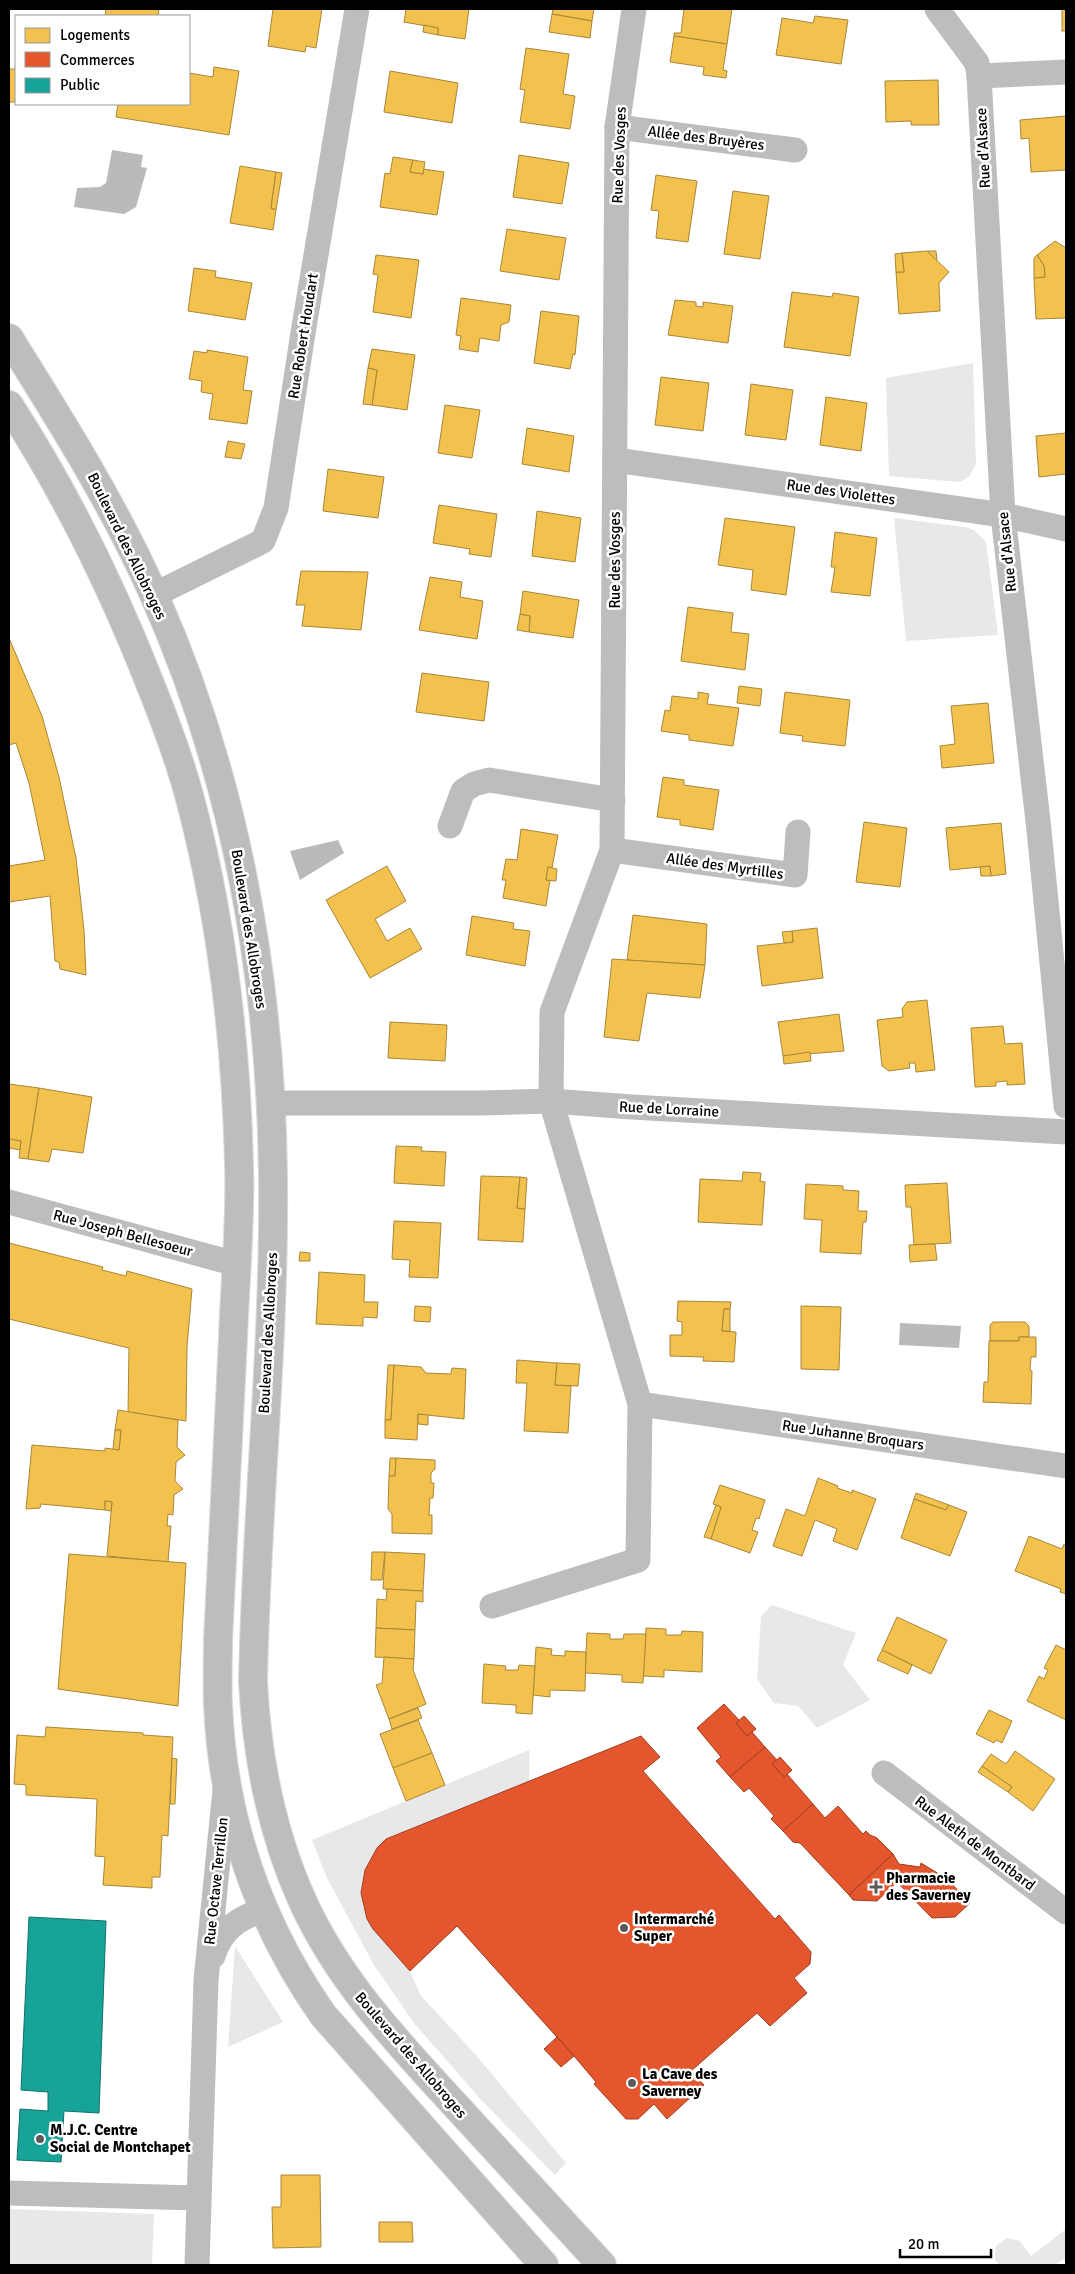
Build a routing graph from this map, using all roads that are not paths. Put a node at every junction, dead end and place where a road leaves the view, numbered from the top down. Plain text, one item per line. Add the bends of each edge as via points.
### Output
1 (357, 9) edge
2 (634, 9) edge
3 (938, 9) edge
4 (1066, 72) edge
5 (979, 76) junction
6 (617, 127) junction
7 (795, 150) dead end
8 (9, 338) edge
9 (9, 405) edge
10 (615, 460) junction
11 (1003, 515) junction
12 (1066, 529) edge
13 (154, 595) junction
14 (613, 800) junction
15 (450, 826) dead end
16 (798, 832) dead end
17 (612, 850) junction
18 (551, 1101) junction
19 (272, 1103) junction
20 (1066, 1106) edge
21 (1066, 1132) edge
22 (9, 1202) edge
23 (236, 1264) junction
24 (640, 1404) junction
25 (1066, 1462) edge
26 (492, 1606) dead end
27 (884, 1773) dead end
28 (226, 1782) junction
29 (263, 1910) junction
30 (1066, 1912) edge
31 (206, 1980) junction
32 (9, 2193) edge
33 (198, 2198) junction
34 (197, 2265) edge
35 (544, 2265) edge
36 (602, 2265) edge

1 - 13 street, Rue Robert Houdart via 276,508 263,541
2 - 6 street, Rue des Vosges
3 - 5 street, Rue d'Alsace via 977,63
4 - 5 street
5 - 11 street, Rue d'Alsace
6 - 7 street, Allée des Bruyères
6 - 10 street, Rue des Vosges
8 - 13 main road, Boulevard des Allobroges via 108,504
9 - 23 main road via 78,525 125,620 189,794 210,889 236,1086 239,1168
10 - 11 street, Rue des Violettes
10 - 14 street, Rue des Vosges
11 - 12 street, Rue des Violettes
11 - 20 street, Rue d'Alsace
13 - 19 main road, Boulevard des Allobroges via 194,696 222,786 242,875 261,991
14 - 15 street via 489,780 463,790
14 - 17 street, Rue des Vosges
16 - 17 street, Allée des Myrtilles via 795,875
17 - 18 street, Rue des Vosges via 552,1012
18 - 19 street, Rue de Lorraine
18 - 21 street, Rue de Lorraine
18 - 24 street
19 - 36 main road, Boulevard des Allobroges via 272,1258 253,1682 256,1728 272,1814 303,1902 354,1989 390,2035
22 - 23 street, Rue Joseph Bellesoeur
23 - 28 main road via 218,1640 218,1705
24 - 25 street, Rue Juhanne Broquars
24 - 26 street via 638,1560
27 - 30 street, Rue Aleth de Montbard
28 - 29 main road via 244,1855
28 - 31 street, Rue Octave Terrillon
29 - 31 street, Rue Octave Terrillon via 242,1917 226,1930 215,1949
29 - 35 main road via 299,1980 323,2015
31 - 33 street, Rue Octave Terrillon
32 - 33 street
33 - 34 street, Rue Octave Terrillon

